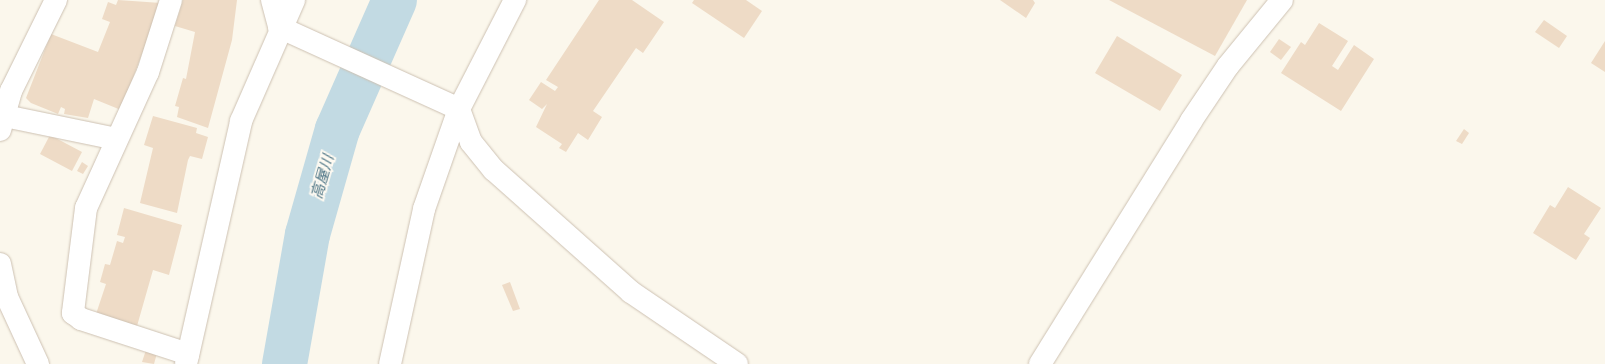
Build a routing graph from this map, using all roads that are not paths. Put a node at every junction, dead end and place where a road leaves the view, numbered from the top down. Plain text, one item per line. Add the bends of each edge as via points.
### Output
1 (56, 0) edge
2 (171, 0) edge
3 (272, 0) edge
4 (294, 0) edge
5 (515, 0) edge
6 (1282, 0) edge
7 (284, 29) junction
8 (456, 107) junction
9 (0, 120) edge
10 (117, 139) junction
11 (0, 264) edge
12 (187, 359) edge
13 (38, 364) edge
14 (390, 364) edge
15 (737, 364) edge
16 (1040, 364) edge

1 - 9 street
2 - 10 street via 148,72
3 - 7 street
4 - 7 street
5 - 8 street
6 - 16 street via 1228,66 1191,121
7 - 8 street
7 - 12 street via 241,121
8 - 14 street via 424,209
8 - 15 street via 471,142 494,170 631,292
9 - 10 street via 98,132
10 - 12 street via 86,208 74,313 81,319
11 - 13 street via 7,297

